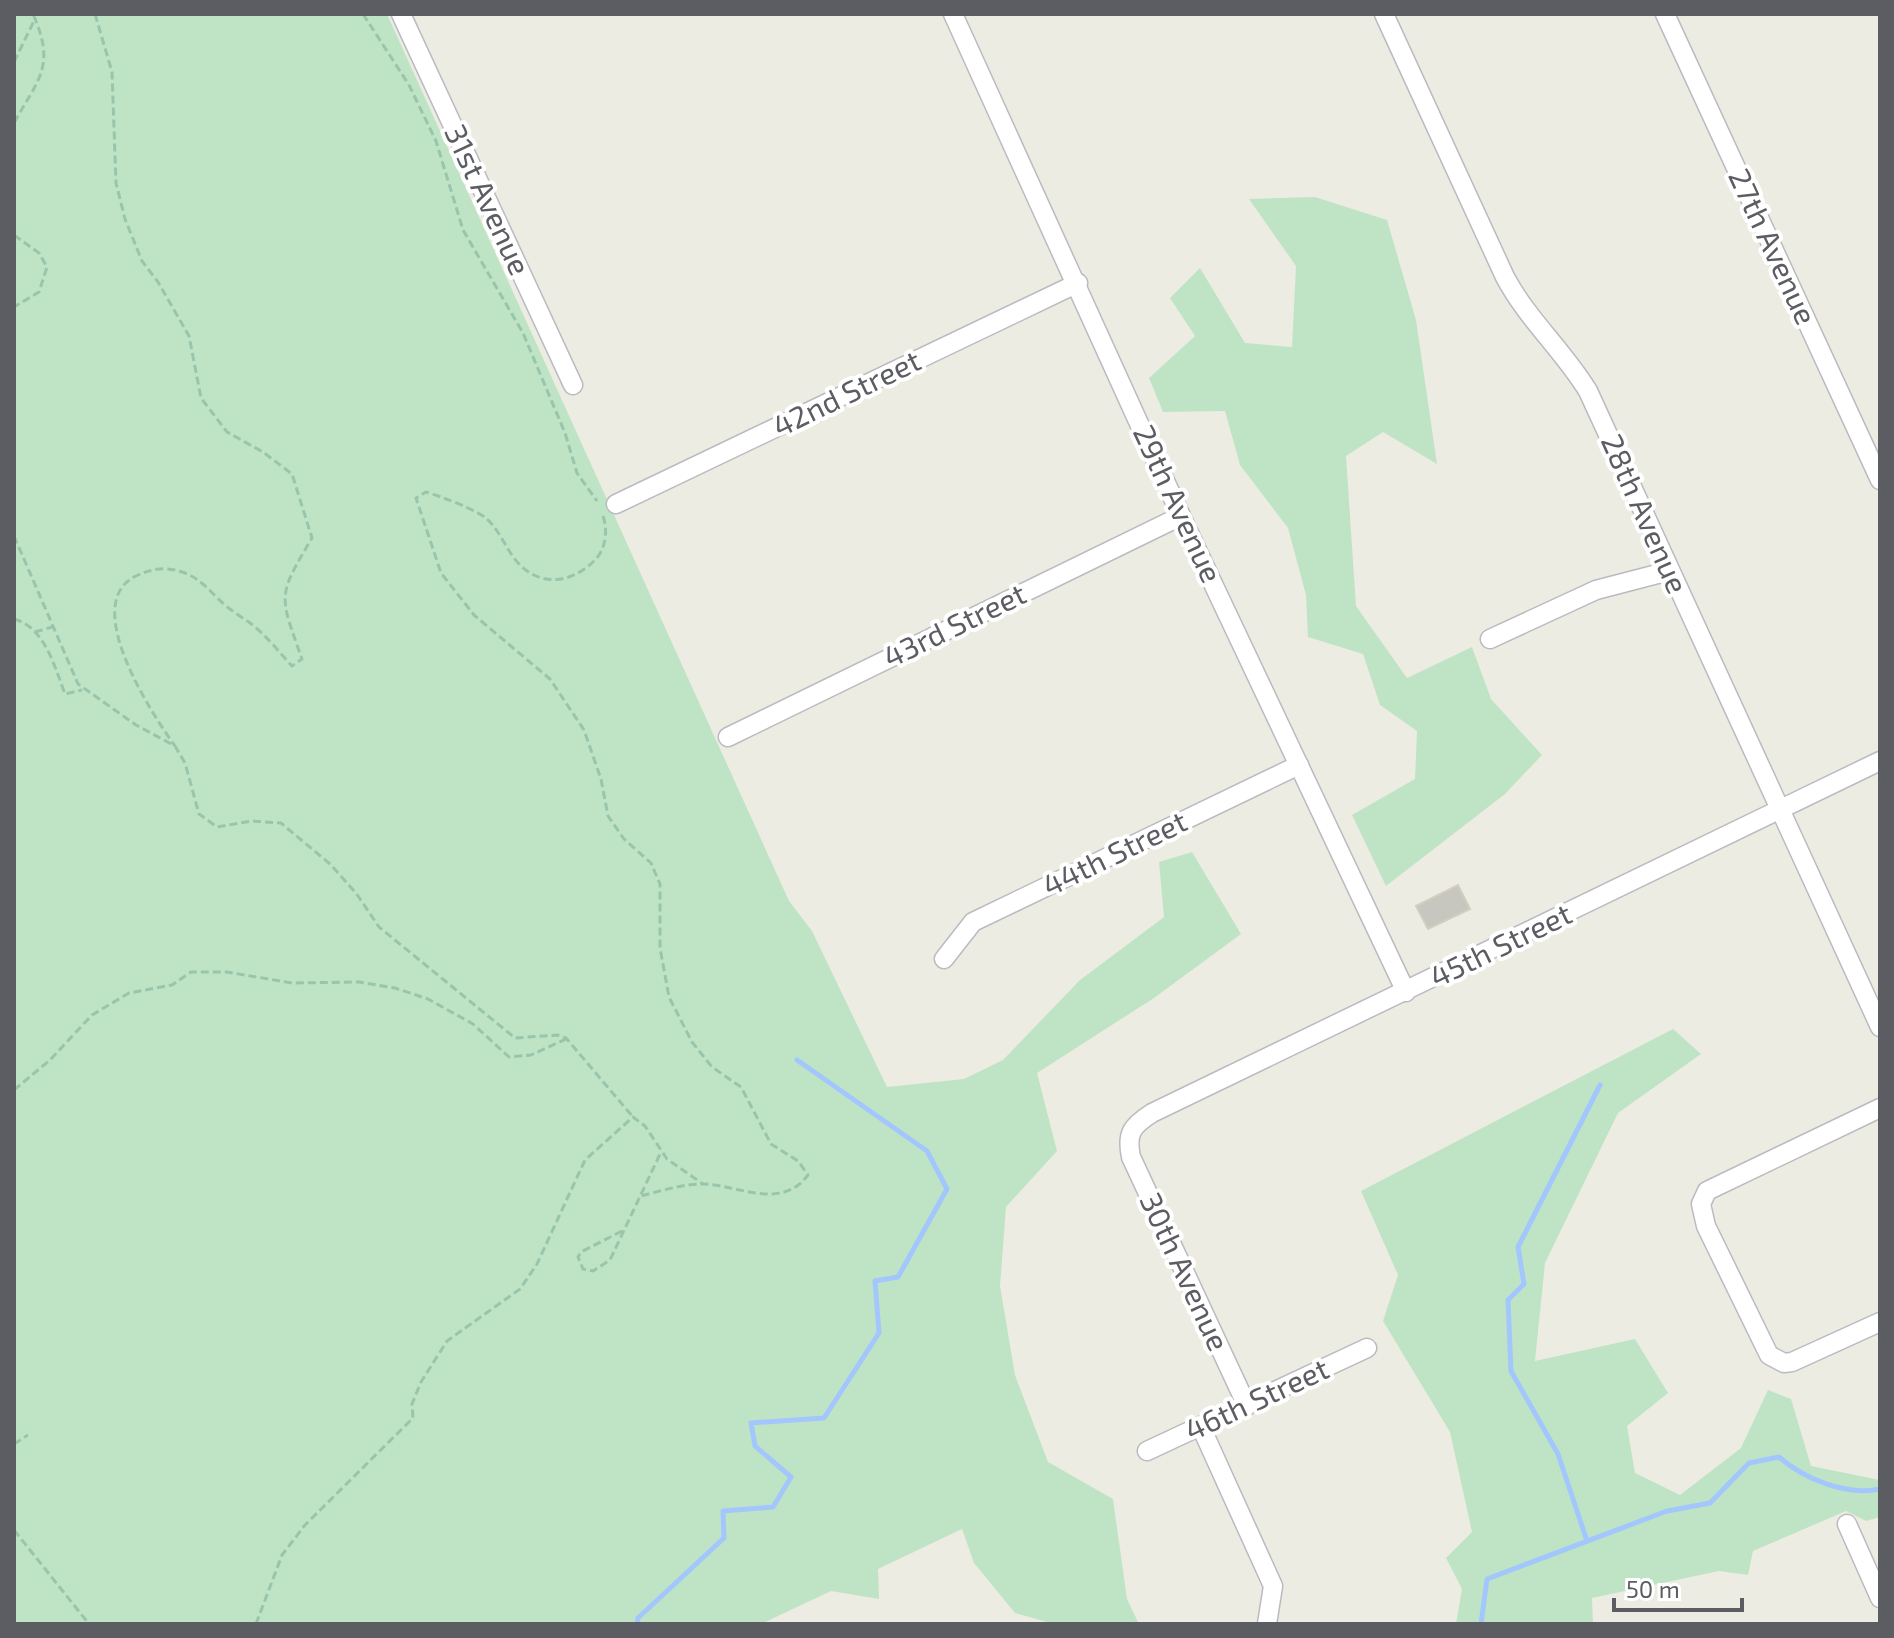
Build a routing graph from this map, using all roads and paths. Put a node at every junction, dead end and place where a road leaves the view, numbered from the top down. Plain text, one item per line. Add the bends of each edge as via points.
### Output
1 (95, 14) edge
2 (363, 14) edge
3 (401, 14) edge
4 (953, 14) edge
5 (1384, 14) edge
6 (1665, 14) edge
7 (34, 16) edge
8 (14, 62) edge
9 (14, 123) edge
10 (14, 235) edge
11 (1078, 283) junction
12 (14, 307) edge
13 (573, 385) dead end
14 (1880, 480) edge
15 (606, 507) junction
16 (1181, 516) junction
17 (14, 536) edge
18 (1669, 571) junction
19 (14, 619) edge
20 (52, 627) junction
21 (35, 632) junction
22 (1490, 639) dead end
23 (83, 690) junction
24 (728, 737) dead end
25 (175, 746) junction
26 (1880, 761) edge
27 (1299, 765) junction
28 (1779, 810) junction
29 (944, 959) dead end
30 (1406, 992) junction
31 (1880, 1027) edge
32 (566, 1038) junction
33 (14, 1090) edge
34 (1880, 1108) edge
35 (633, 1117) junction
36 (1128, 1137) joint
37 (661, 1152) junction
38 (703, 1184) junction
39 (641, 1196) junction
40 (622, 1231) junction
41 (1880, 1322) edge
42 (1367, 1348) dead end
43 (1247, 1406) junction
44 (1201, 1427) junction
45 (28, 1435) dead end
46 (14, 1444) edge
47 (1147, 1451) dead end
48 (1847, 1524) dead end
49 (14, 1530) edge
50 (1880, 1598) edge
51 (89, 1624) edge
52 (256, 1624) edge
53 (1267, 1624) edge

1 - 25 path via 112,72 116,183 142,261 189,336 201,398 227,432 292,474 312,538 284,586 286,613 302,659 292,666 201,581 181,572 154,568 116,593 112,611 120,642 156,720
2 - 15 path via 409,85 436,141 463,230 523,333 577,473
3 - 13 street, 31st Avenue
4 - 11 street, 29th Avenue
5 - 18 street, 28th Avenue via 1505,277 1527,315 1588,391
6 - 14 street, 27th Avenue
7 - 8 path
7 - 9 path via 46,58
10 - 12 path via 39,253 47,267 39,292
11 - 15 street, 42nd Street
11 - 16 street, 29th Avenue
15 - 38 path via 599,556 581,574 558,581 541,578 519,564 484,516 426,492 416,498 441,573 474,615 550,679 584,730 608,816 651,863 660,884 660,948 669,997 692,1042 712,1067 741,1087 771,1144 798,1161 808,1175 799,1187 775,1194
16 - 24 street, 43rd Street
16 - 27 street, 29th Avenue
17 - 20 path
18 - 22 street via 1596,590
18 - 28 street, 28th Avenue
19 - 21 path
20 - 21 path
20 - 23 path
21 - 23 path via 65,694
23 - 25 path
25 - 32 path via 199,814 217,827 281,823 330,864 379,927 515,1038
26 - 28 street, 45th Street
27 - 29 street, 44th Street via 973,922
27 - 30 street, 29th Avenue
28 - 30 street, 45th Street
28 - 31 street, 28th Avenue
30 - 36 street, 45th Street via 1152,1113 1131,1128
32 - 33 path via 531,1055 509,1057 473,1024 395,988 191,972 172,985 129,993 92,1015
32 - 35 path
34 - 41 street via 1701,1197 1706,1226 1769,1355 1784,1363
35 - 37 path
35 - 52 path via 585,1160 520,1289 447,1341 421,1382 412,1404 413,1418 305,1525 282,1555
36 - 43 street, 30th Avenue via 1137,1171
37 - 38 path
37 - 39 path
38 - 39 path
39 - 40 path
40 - 40 path via 581,1252 583,1269 593,1271 610,1260
42 - 43 street, 46th Street
43 - 44 street, 46th Street
44 - 47 street, 46th Street
44 - 53 street via 1273,1586
45 - 46 path
48 - 50 street
49 - 51 path

